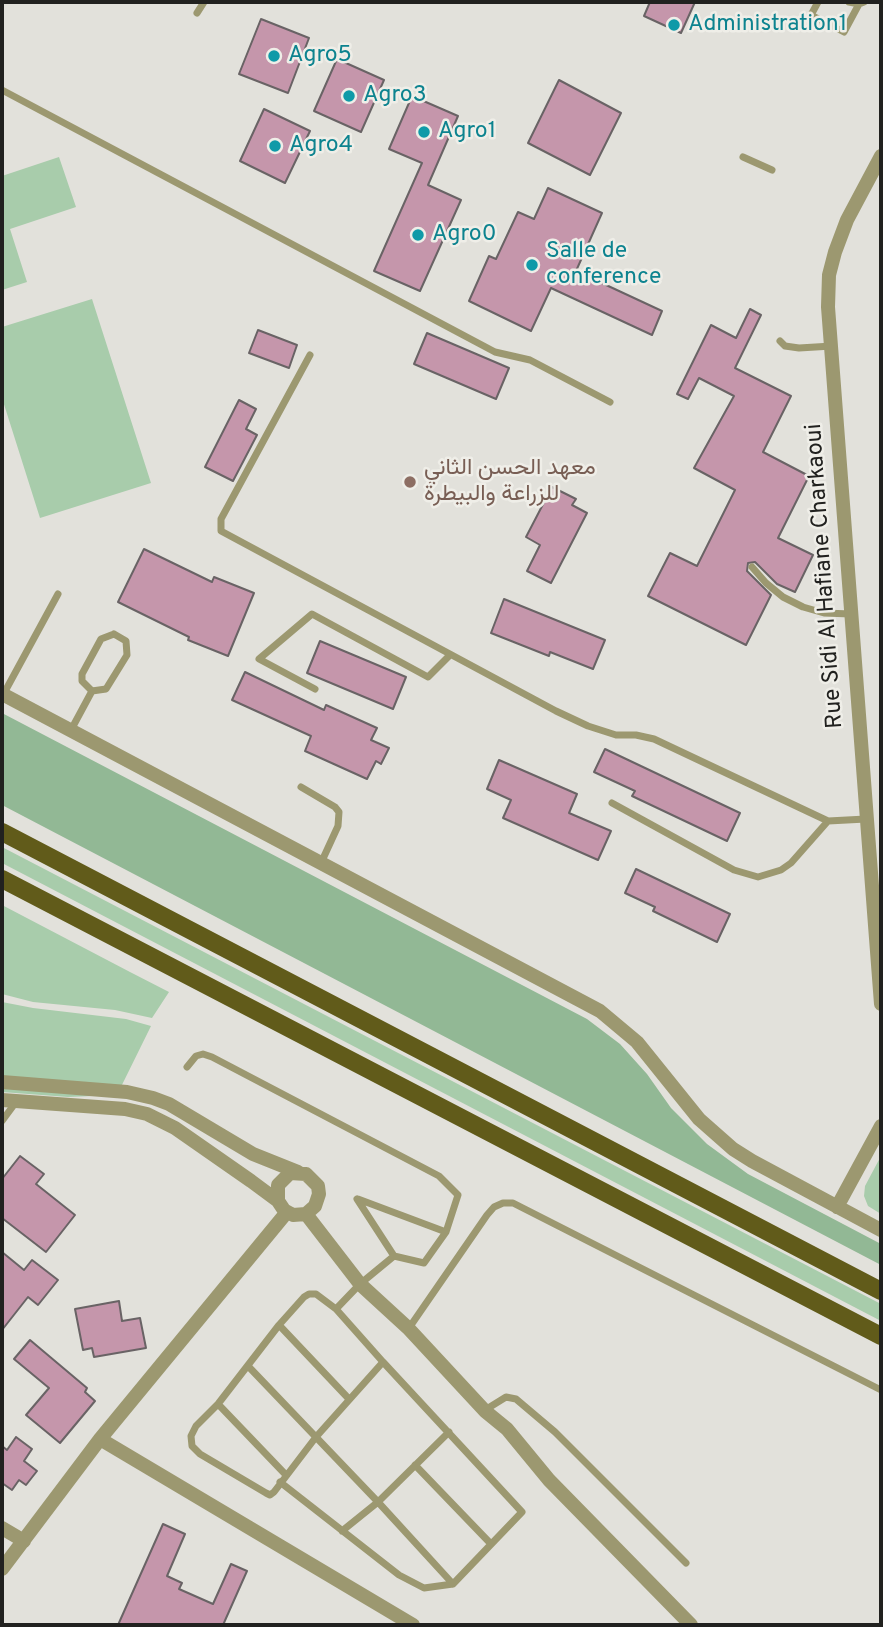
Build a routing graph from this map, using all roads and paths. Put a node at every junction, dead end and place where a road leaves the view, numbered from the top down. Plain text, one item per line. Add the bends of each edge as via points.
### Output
1 (204, 2) edge
2 (818, 2) edge
3 (849, 2) edge
4 (862, 3) edge
5 (197, 13) dead end
6 (2, 90) edge
7 (881, 156) edge
8 (743, 157) dead end
9 (772, 170) dead end
10 (780, 341) dead end
11 (832, 346) junction
12 (310, 355) dead end
13 (610, 402) dead end
14 (752, 566) dead end
15 (58, 594) dead end
16 (851, 614) junction
17 (450, 655) junction
18 (314, 689) dead end
19 (92, 691) junction
20 (3, 694) edge
21 (71, 730) junction
22 (301, 787) dead end
23 (612, 803) dead end
24 (866, 820) junction
25 (828, 821) junction
26 (2, 832) edge
27 (875, 862) edge
28 (321, 864) junction
29 (2, 879) edge
30 (881, 1004) edge
31 (187, 1067) dead end
32 (2, 1082) edge
33 (9, 1100) edge
34 (2, 1121) edge
35 (881, 1126) edge
36 (298, 1172) junction
37 (282, 1207) junction
38 (837, 1207) junction
39 (306, 1214) junction
40 (881, 1230) edge
41 (446, 1232) junction
42 (394, 1256) junction
43 (360, 1283) junction
44 (881, 1291) edge
45 (336, 1309) junction
46 (279, 1325) junction
47 (408, 1328) junction
48 (881, 1336) edge
49 (383, 1362) junction
50 (247, 1366) junction
51 (881, 1390) edge
52 (349, 1399) junction
53 (218, 1404) junction
54 (485, 1411) junction
55 (449, 1432) junction
56 (316, 1437) junction
57 (100, 1439) junction
58 (415, 1465) junction
59 (286, 1475) junction
60 (280, 1482) junction
61 (378, 1502) junction
62 (2, 1528) edge
63 (342, 1531) junction
64 (24, 1541) junction
65 (491, 1544) junction
66 (686, 1563) dead end
67 (2, 1569) edge
68 (453, 1584) junction
69 (413, 1625) edge
70 (691, 1625) edge

1 - 5 lane
2 - 4 lane via 811,15 844,32
3 - 4 lane
6 - 13 lane via 495,352 530,360
7 - 11 street, Rue Sidi Al Hafiane Charkaoui via 847,220 829,275
8 - 9 lane
10 - 11 lane via 799,348
11 - 16 street, Rue Sidi Al Hafiane Charkaoui
12 - 17 lane via 221,519 221,531
14 - 16 lane via 783,597 803,607
15 - 20 lane
16 - 24 street, Rue Sidi Al Hafiane Charkaoui
17 - 18 lane via 428,677 312,614 259,659
17 - 25 lane via 588,726 654,739
19 - 19 lane via 106,689 127,655 121,636 101,639 85,667 82,681
19 - 21 lane
20 - 21 street
21 - 28 street
22 - 28 lane via 339,812
23 - 25 lane via 734,870 758,877 791,863
24 - 25 lane
24 - 27 street, Rue Sidi Al Hafiane Charkaoui
26 - 44 main road
27 - 30 street, Rue Sidi Al Hafiane Charkaoui
28 - 38 street via 600,1011 637,1042 716,1135 752,1161
29 - 48 main road
31 - 41 lane via 196,1056 212,1057 439,1177 458,1195
32 - 36 street via 153,1098 253,1154
33 - 34 lane
33 - 37 street via 147,1114 174,1128
35 - 38 street
36 - 37 street via 280,1181 276,1193
36 - 39 street via 313,1179 319,1190 316,1206
37 - 39 street
37 - 57 street via 261,1241
38 - 40 street
39 - 43 street
41 - 42 lane via 424,1263
41 - 42 lane via 357,1199
42 - 43 lane
43 - 45 lane
43 - 47 street
45 - 46 lane via 309,1294
45 - 49 lane
46 - 50 lane
46 - 52 lane
47 - 51 lane via 487,1214 503,1203 513,1203
47 - 54 street
49 - 52 lane
49 - 55 lane
50 - 53 lane
50 - 56 lane
52 - 56 lane
53 - 59 lane
53 - 60 lane via 196,1426 192,1446 270,1495
54 - 66 lane via 506,1398 516,1399
54 - 70 street via 508,1429 549,1480
55 - 58 lane
55 - 65 lane via 522,1512
56 - 59 lane
56 - 61 lane
57 - 64 street
57 - 69 street
58 - 61 lane
58 - 65 lane
59 - 60 lane
60 - 63 lane
61 - 63 lane
61 - 68 lane
62 - 64 street
63 - 68 lane via 399,1575 424,1588
64 - 67 street
65 - 68 lane

